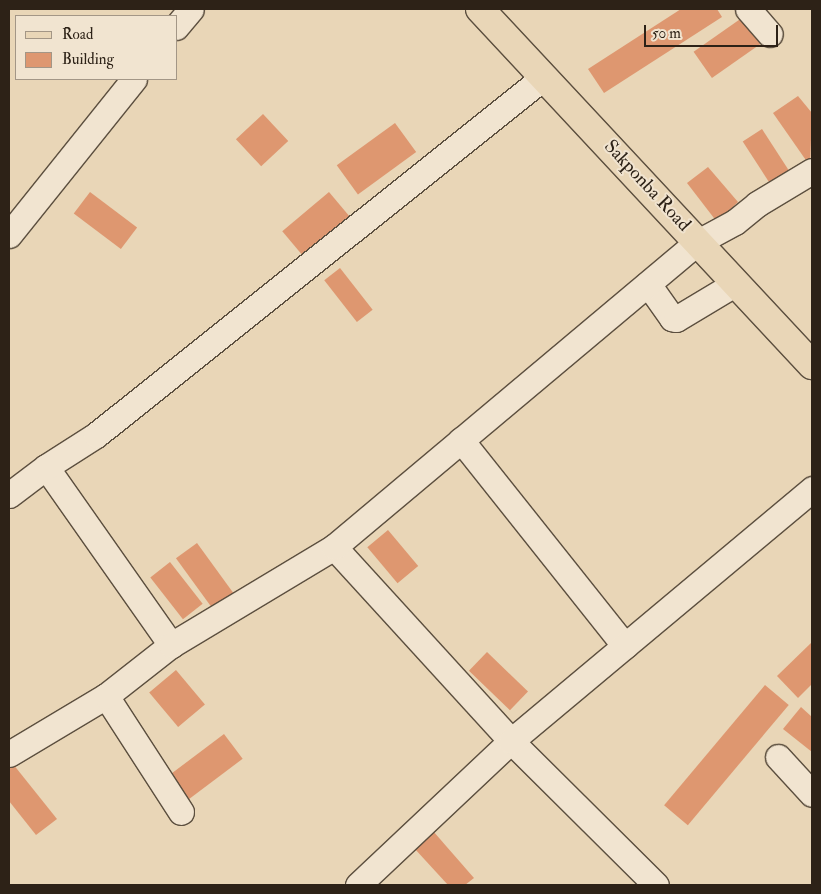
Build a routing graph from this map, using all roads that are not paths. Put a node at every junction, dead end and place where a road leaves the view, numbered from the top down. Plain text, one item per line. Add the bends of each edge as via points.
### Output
1 (191, 9) edge
2 (480, 9) edge
3 (748, 9) edge
4 (178, 25) edge
5 (770, 34) dead end
6 (544, 77) junction
7 (133, 80) edge
8 (812, 171) edge
9 (9, 235) edge
10 (698, 242) junction
11 (736, 283) junction
12 (648, 284) junction
13 (812, 365) edge
14 (462, 440) junction
15 (46, 468) junction
16 (812, 489) edge
17 (9, 495) edge
18 (334, 547) junction
19 (171, 645) junction
20 (626, 646) junction
21 (106, 696) junction
22 (511, 741) junction
23 (9, 754) edge
24 (778, 757) dead end
25 (812, 794) edge
26 (182, 812) dead end
27 (646, 882) edge
28 (358, 885) edge

1 - 4 street
2 - 6 main road, Sakponba Road
3 - 5 street
6 - 10 main road, Sakponba Road
6 - 15 street via 96,435
7 - 9 street
8 - 10 street via 757,204 735,222
10 - 11 main road, Sakponba Road
10 - 12 street
11 - 12 street via 676,319
11 - 13 main road, Sakponba Road
12 - 14 street
14 - 18 street
14 - 20 street
15 - 17 street
15 - 19 street
16 - 20 street
18 - 19 street
18 - 22 street
19 - 21 street
20 - 22 street
21 - 23 street
21 - 26 street
22 - 27 street
22 - 28 street
24 - 25 street

